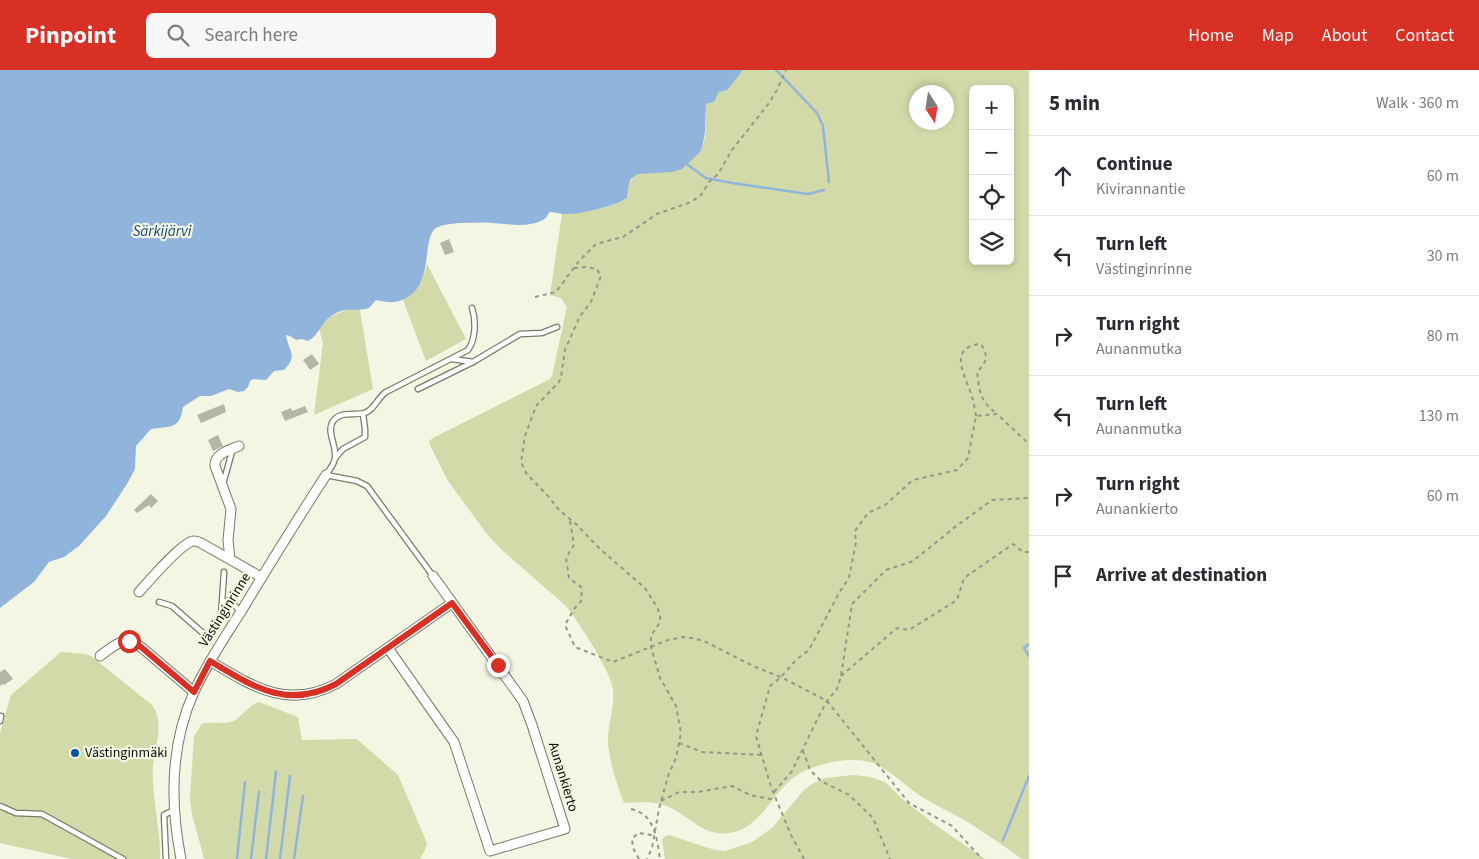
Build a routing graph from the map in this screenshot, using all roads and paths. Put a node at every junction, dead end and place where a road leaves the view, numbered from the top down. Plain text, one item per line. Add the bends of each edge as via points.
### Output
1 (786, 70) edge
2 (574, 268) junction
3 (535, 297) dead end
4 (472, 308) dead end
5 (557, 327) dead end
6 (450, 359) junction
7 (473, 362) junction
8 (418, 388) dead end
9 (363, 414) junction
10 (997, 414) junction
11 (976, 416) junction
12 (1029, 444) edge
13 (236, 447) joint
14 (335, 458) junction
15 (326, 475) junction
16 (222, 485) junction
17 (1029, 498) edge
18 (570, 520) junction
19 (1029, 552) edge
20 (230, 559) junction
21 (224, 572) dead end
22 (432, 576) joint
23 (261, 578) junction
24 (139, 592) dead end
25 (159, 602) dead end
26 (452, 603) junction
27 (222, 607) junction
28 (241, 612) junction
29 (651, 647) junction
30 (388, 648) junction
31 (100, 656) dead end
32 (210, 661) junction
33 (841, 676) junction
34 (781, 677) junction
35 (194, 692) junction
36 (827, 701) junction
37 (680, 744) junction
38 (803, 750) junction
39 (762, 755) junction
40 (774, 792) junction
41 (777, 800) junction
42 (661, 801) junction
43 (0, 806) edge
44 (631, 809) dead end
45 (174, 810) junction
46 (654, 829) junction
47 (653, 836) junction
48 (123, 859) edge
49 (166, 859) edge
50 (181, 859) edge
51 (639, 859) edge
52 (647, 859) edge
53 (660, 859) edge
54 (804, 859) edge
55 (890, 859) edge
56 (982, 859) edge

1 - 2 path via 769,103 702,195 657,214 622,237 596,244
2 - 3 path via 556,292
2 - 18 path via 597,269 600,281 566,350 559,382 536,406 525,436 521,462 526,474
4 - 6 lane via 474,328 470,347
5 - 7 lane via 542,333 520,334
6 - 7 lane
6 - 9 lane via 381,396 371,410
7 - 8 lane
9 - 14 lane via 364,437
9 - 14 lane via 348,413 332,422
10 - 11 path
10 - 11 path via 984,404 979,387 977,372 985,363 987,354 982,344 971,345 963,351 961,363
10 - 12 path
11 - 34 path via 968,458 956,470 913,480 885,505 868,513 855,531 849,578 809,650
13 - 16 lane
13 - 16 street via 215,460
14 - 15 lane
15 - 22 lane via 367,486
15 - 23 street, Västinginrinne
16 - 20 street via 231,509
17 - 33 path via 992,500 913,561 886,570 852,604
18 - 29 path via 651,595 660,614 660,622 651,636
18 - 29 path via 574,545 566,558 569,578 581,587 582,600 565,625 575,647 613,662
19 - 33 path via 1023,552 1013,544 964,578 957,600 909,630 897,628
20 - 23 street
20 - 24 street via 199,541 190,542
21 - 27 lane
22 - 26 street, Aunankierto
23 - 28 street, Västinginrinne
25 - 27 lane via 172,606 206,634 220,620
26 - 30 street
26 - 30 street, Aunankierto via 523,701 565,829 490,851 454,742
27 - 28 lane via 230,601
28 - 32 street, Västinginrinne
29 - 34 path via 668,640 692,638
29 - 37 path via 660,678 676,706
30 - 32 street via 336,684 301,695 278,694 256,688
31 - 35 street via 121,641 132,642
32 - 35 street, Västinginrinne
33 - 36 path via 837,689
34 - 36 path
34 - 39 path via 770,686 763,706 756,736
35 - 45 street, Västinginrinne via 183,721 176,758
36 - 38 path
36 - 56 path via 909,803 952,826
37 - 39 path via 702,752
37 - 42 path
38 - 40 path via 792,771
38 - 55 path via 810,770 821,781 849,795 873,818
39 - 40 path
40 - 41 path
41 - 42 path via 750,795 732,786 679,792
41 - 54 path
42 - 46 path
43 - 48 lane via 16,813 42,814
44 - 46 path via 645,816
45 - 49 lane via 164,815
45 - 50 street, Västinginrinne
46 - 47 path
46 - 53 path
47 - 51 path via 638,833 632,839
47 - 52 path

